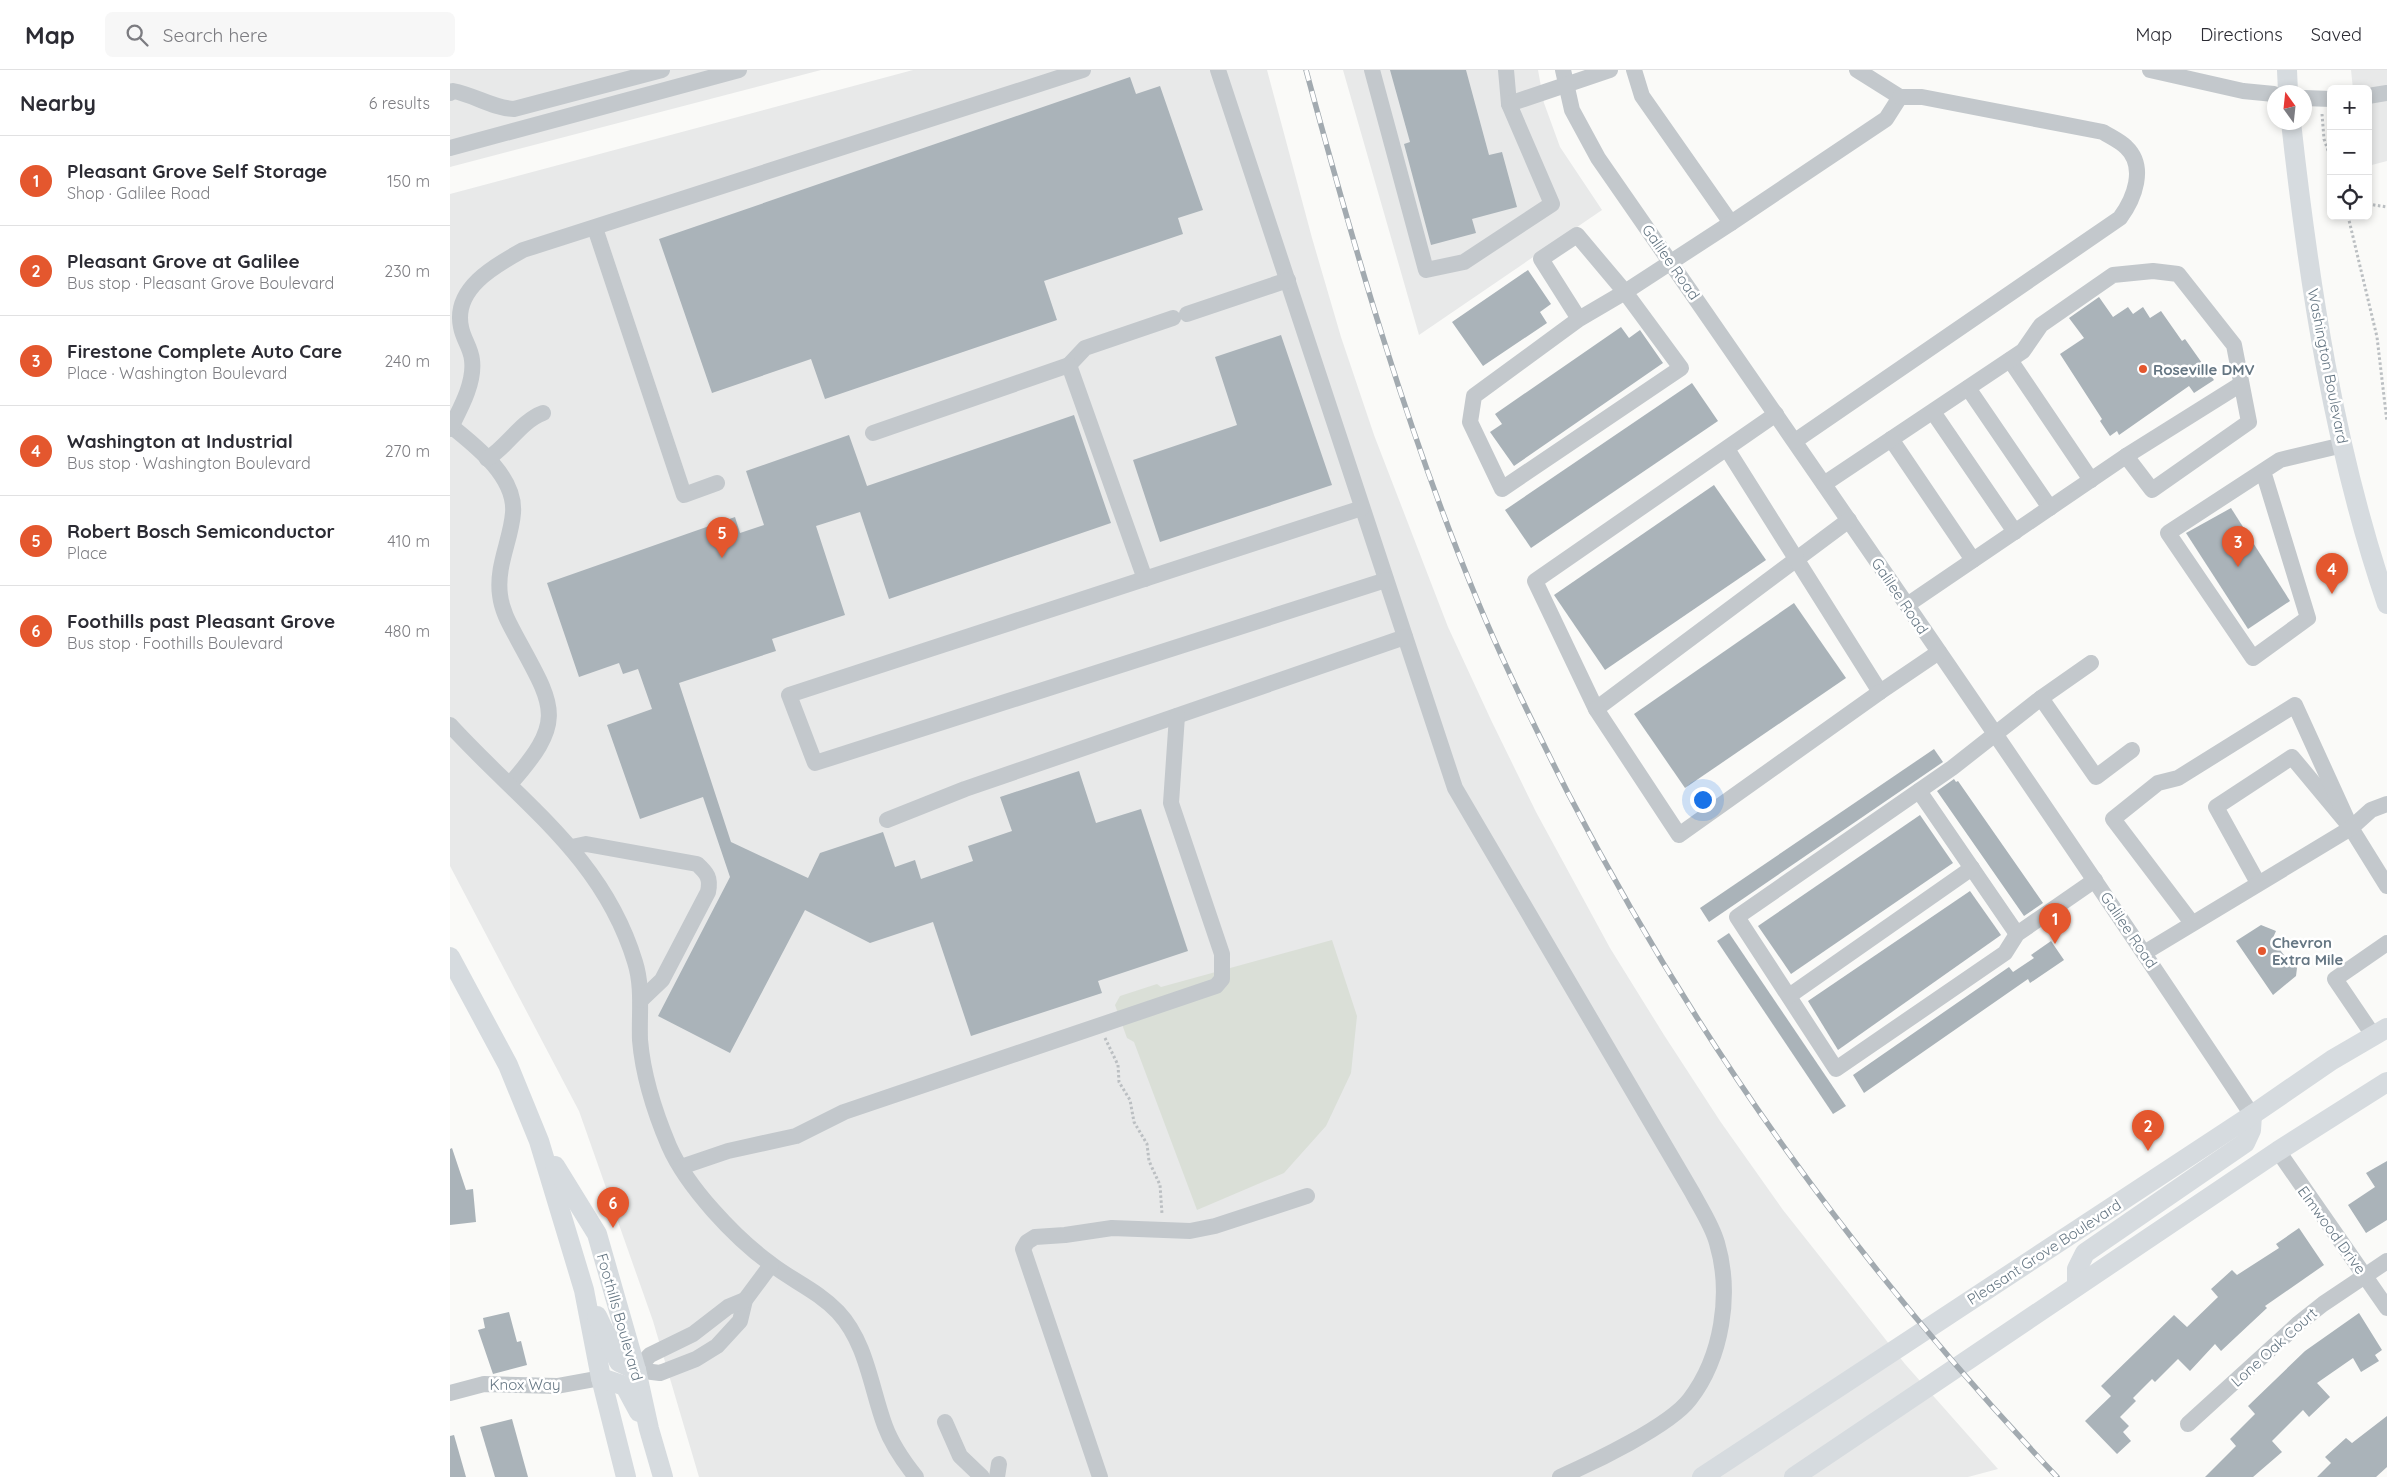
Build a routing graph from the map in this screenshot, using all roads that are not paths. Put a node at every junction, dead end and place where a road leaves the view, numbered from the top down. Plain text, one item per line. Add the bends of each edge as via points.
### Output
1 (662, 70) edge
2 (739, 70) edge
3 (1083, 70) edge
4 (1218, 70) edge
5 (1372, 70) edge
6 (1506, 70) edge
7 (1610, 70) edge
8 (1634, 70) edge
9 (1857, 70) edge
10 (2150, 70) edge
11 (2287, 70) edge
12 (1564, 77) edge
13 (2288, 85) edge
14 (450, 93) edge
15 (2267, 93) edge
16 (2387, 93) edge
17 (2372, 95) edge
18 (1900, 97) junction
19 (2312, 98) edge
20 (2327, 99) edge
21 (1509, 104) junction
22 (2292, 130) edge
23 (450, 148) edge
24 (1731, 224) junction
25 (595, 228) junction
26 (1671, 262) junction
27 (1288, 280) junction
28 (1625, 292) junction
29 (1579, 319) junction
30 (456, 331) edge
31 (2010, 360) junction
32 (1069, 365) junction
33 (2241, 384) junction
34 (1968, 388) junction
35 (1932, 412) junction
36 (543, 413) dead end
37 (1776, 414) junction
38 (451, 428) edge
39 (873, 433) dead end
40 (1891, 439) junction
41 (1795, 441) junction
42 (2343, 446) junction
43 (1727, 448) junction
44 (2126, 456) junction
45 (487, 459) junction
46 (2263, 470) junction
47 (2092, 480) junction
48 (717, 484) dead end
49 (1824, 484) junction
50 (1362, 508) junction
51 (2050, 508) junction
52 (1849, 520) junction
53 (2015, 532) junction
54 (1797, 559) junction
55 (1973, 560) junction
56 (1145, 578) junction
57 (1386, 580) junction
58 (2387, 604) edge
59 (1907, 605) junction
60 (1405, 637) junction
61 (1939, 652) junction
62 (2091, 662) dead end
63 (1880, 692) junction
64 (2041, 698) junction
65 (1596, 709) junction
66 (1176, 716) junction
67 (450, 725) edge
68 (1994, 734) junction
69 (2132, 750) dead end
70 (510, 784) junction
71 (1919, 791) junction
72 (2387, 804) edge
73 (886, 820) dead end
74 (2350, 828) junction
75 (572, 847) junction
76 (1972, 868) junction
77 (2095, 880) junction
78 (2258, 883) junction
79 (2387, 886) edge
80 (2192, 923) junction
81 (2017, 934) junction
82 (2387, 943) edge
83 (2144, 953) junction
84 (450, 957) edge
85 (1788, 996) junction
86 (641, 1000) junction
87 (2380, 1031) edge
88 (2387, 1082) edge
89 (2252, 1115) junction
90 (539, 1141) junction
91 (2278, 1151) junction
92 (681, 1167) junction
93 (1307, 1196) dead end
94 (2387, 1261) edge
95 (771, 1265) junction
96 (2365, 1276) junction
97 (2077, 1286) junction
98 (584, 1290) junction
99 (745, 1300) junction
100 (2387, 1308) edge
101 (636, 1370) junction
102 (601, 1378) junction
103 (450, 1392) edge
104 (945, 1422) dead end
105 (2188, 1424) dead end
106 (649, 1429) junction
107 (626, 1477) edge
108 (663, 1477) edge
109 (916, 1477) edge
110 (982, 1477) edge
111 (1100, 1477) edge
112 (1560, 1477) edge
113 (1702, 1477) edge
114 (1794, 1477) edge

1 - 14 street via 514,109 499,108 472,95
2 - 23 street
3 - 25 street
4 - 27 street
5 - 21 street via 1426,270 1464,262 1552,204
6 - 21 street
7 - 12 street
8 - 24 street via 1642,96
9 - 18 street
10 - 15 street
11 - 13 main road
12 - 21 street
12 - 26 street, Galilee Road via 1572,110 1588,142
16 - 17 street
18 - 24 street via 1886,119
18 - 41 street via 1922,97 2103,132 2126,147 2135,160 2138,174 2131,204 2120,218
19 - 20 street
22 - 42 main road, Washington Boulevard via 2302,222
24 - 26 street
25 - 30 street via 523,250 487,273 467,292 458,311
25 - 48 street via 684,495
26 - 28 street
26 - 37 street, Galilee Road
27 - 32 street via 1085,348
27 - 50 street
28 - 29 street
28 - 29 street via 1576,235 1542,259
28 - 29 street via 1681,368 1502,488 1470,422 1474,396
30 - 38 street via 472,359 472,375
31 - 33 street via 2023,351 2041,325 2113,275 2153,271 2178,274 2234,345
31 - 34 street
31 - 47 street
32 - 39 street
32 - 56 street
33 - 44 street
33 - 44 street via 2249,422 2152,490
34 - 35 street
34 - 51 street
35 - 40 street
35 - 53 street
36 - 45 street via 535,416
37 - 41 street, Galilee Road
37 - 43 street
38 - 45 street
40 - 49 street
40 - 55 street
41 - 49 street, Galilee Road
42 - 46 street via 2280,460
42 - 58 main road, Washington Boulevard via 2369,552
43 - 54 street
43 - 65 street via 1535,581
44 - 47 street
45 - 70 street via 498,470 509,490 513,512 500,576 505,617 545,692 550,708 549,727
46 - 46 street via 2168,533 2253,658 2308,618
47 - 51 street
49 - 52 street, Galilee Road
50 - 56 street
50 - 57 street
51 - 53 street
52 - 54 street
52 - 59 street, Galilee Road
53 - 55 street
54 - 63 street
54 - 65 street
55 - 59 street
56 - 57 street via 789,695 815,763
57 - 60 street
59 - 61 street, Galilee Road
60 - 66 street
60 - 112 street via 1455,788 1707,1220 1717,1242 1724,1272 1721,1328 1704,1376 1689,1400 1665,1420 1620,1448
61 - 63 street
61 - 68 street, Galilee Road
62 - 64 street
63 - 65 street via 1679,835
64 - 68 street
64 - 69 street via 2096,776
66 - 73 street via 965,789
66 - 92 street via 1171,803 1222,954 1222,979 1216,986 844,1112 796,1136
67 - 70 street
68 - 71 street
68 - 77 street, Galilee Road
70 - 75 street
71 - 76 street
71 - 85 street via 1737,917
72 - 74 street via 2371,810
74 - 78 street
74 - 78 street via 2292,757 2216,807
74 - 79 street
74 - 80 street via 2295,705 2178,778 2158,782 2113,819
75 - 86 street via 625,933 636,964
75 - 86 street via 586,844 697,864 706,872 710,882 708,892 662,980
76 - 81 street
76 - 85 street
77 - 81 street
77 - 83 street, Galilee Road
78 - 80 street
80 - 83 street
81 - 85 street via 2005,953 1836,1069
82 - 87 street via 2335,979
83 - 89 street, Galilee Road
84 - 90 main road, Foothills Boulevard via 508,1065
86 - 92 street via 640,1040 645,1069 670,1147
87 - 89 main road, Pleasant Grove Boulevard
88 - 91 main road
89 - 97 main road via 2251,1130 2245,1143 2085,1253 2077,1270
89 - 113 main road, Pleasant Grove Boulevard
90 - 98 main road, Foothills Boulevard
90 - 101 main road, Foothills Boulevard via 597,1234
91 - 96 street, Elmwood Drive
91 - 97 main road
92 - 95 street via 734,1233
93 - 111 street via 1190,1231 1112,1228 1035,1236 1027,1242 1023,1249
94 - 96 street, Lone Oak Court
95 - 99 street
95 - 109 street via 809,1288 839,1313 869,1370 886,1428 902,1460
96 - 100 street, Elmwood Drive
96 - 105 street, Lone Oak Court via 2299,1323
97 - 114 main road
98 - 101 main road via 619,1362
98 - 102 main road, Foothills Boulevard
99 - 101 street via 728,1307 693,1334 650,1355
99 - 101 street via 740,1321 717,1346 696,1359 660,1373
101 - 106 main road, Foothills Boulevard
102 - 103 street, Knox Way via 557,1386 484,1384
102 - 106 main road via 624,1386
102 - 107 main road, Foothills Boulevard
104 - 110 street via 960,1456
106 - 108 main road, Foothills Boulevard

